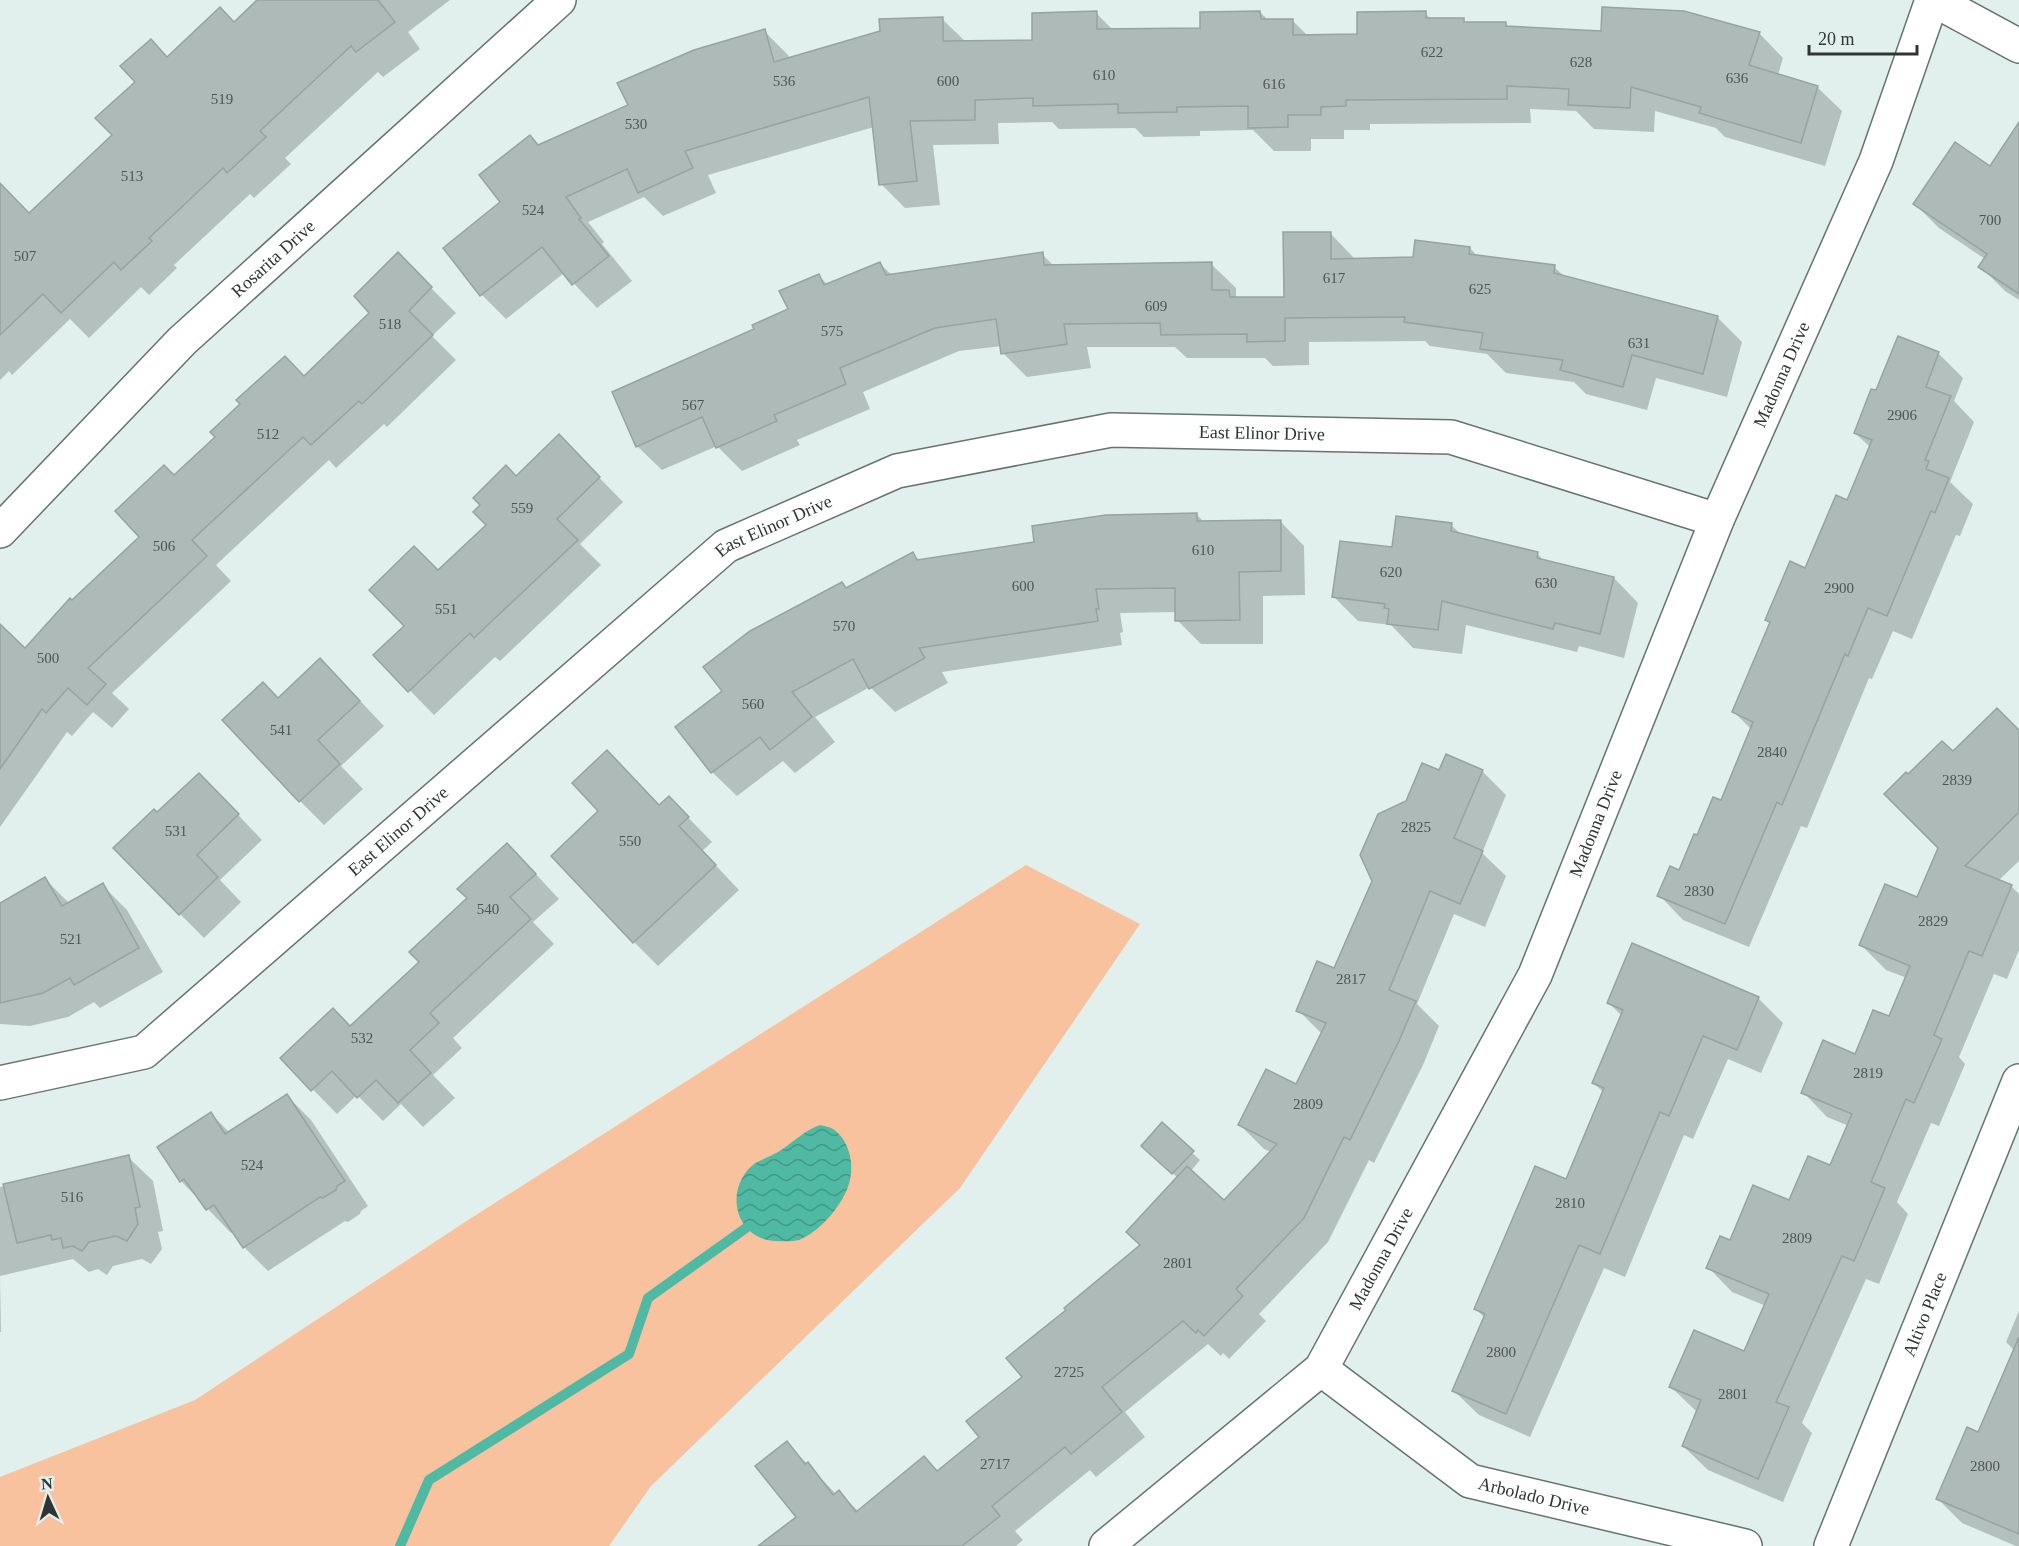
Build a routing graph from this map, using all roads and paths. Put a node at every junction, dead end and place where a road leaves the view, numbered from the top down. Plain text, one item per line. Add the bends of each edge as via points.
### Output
1 (559, 0) edge
2 (1933, 0) edge
3 (2019, 46) edge
4 (1717, 520) junction
5 (0, 531) edge
6 (2019, 1082) edge
7 (0, 1083) edge
8 (1322, 1369) junction
9 (1106, 1546) edge
10 (1745, 1546) edge
11 (1831, 1546) edge

1 - 5 street, Rosarita Drive via 182,341
2 - 3 street
2 - 4 street, Madonna Drive via 1875,161
4 - 7 street, East Elinor Drive via 1451,437 1111,430 897,471 726,546 144,1052
4 - 8 street, Madonna Drive via 1535,975
6 - 11 street, Altivo Place
8 - 9 street, Madonna Drive
8 - 10 street, Arbolado Drive via 1470,1482

